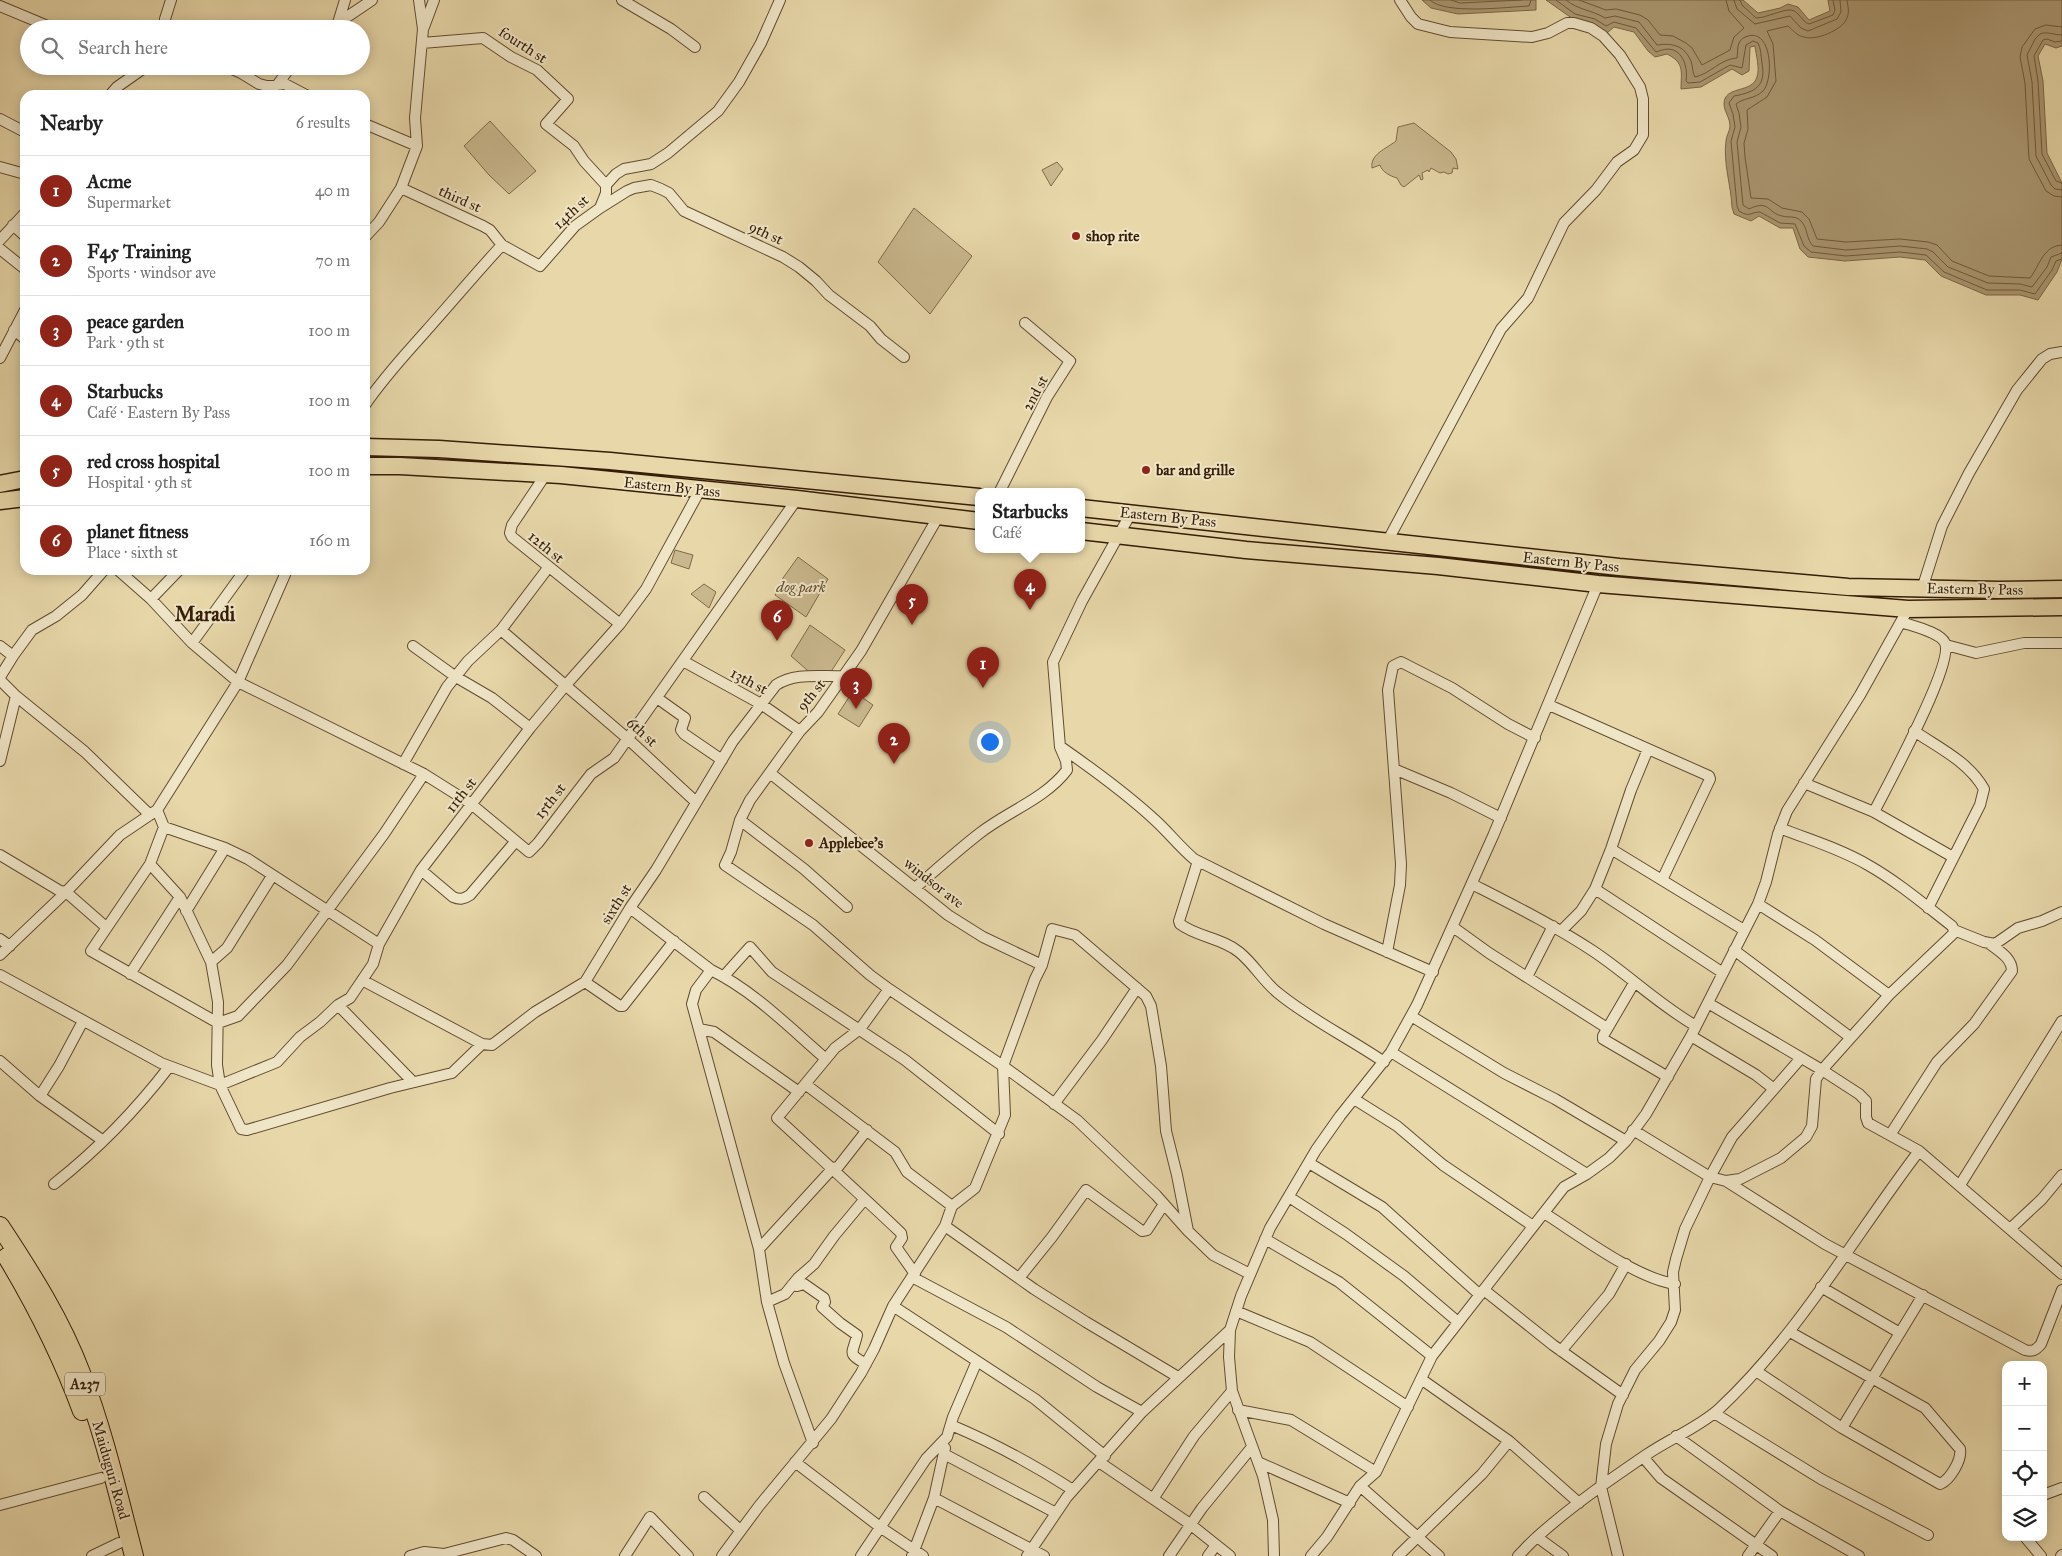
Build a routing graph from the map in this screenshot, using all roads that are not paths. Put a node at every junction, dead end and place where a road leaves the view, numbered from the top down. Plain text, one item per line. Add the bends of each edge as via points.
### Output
1 (171, 0) edge
2 (345, 0) edge
3 (372, 0) edge
4 (419, 0) edge
5 (434, 0) edge
6 (622, 0) edge
7 (780, 0) edge
8 (1400, 0) edge
9 (0, 6) edge
10 (33, 20) edge
11 (165, 20) edge
12 (339, 20) edge
13 (345, 20) edge
14 (423, 29) junction
15 (422, 43) junction
16 (695, 48) dead end
17 (134, 75) edge
18 (244, 75) edge
19 (284, 75) edge
20 (278, 84) junction
21 (114, 90) edge
22 (296, 90) edge
23 (0, 118) edge
24 (370, 126) edge
25 (20, 129) edge
26 (417, 146) junction
27 (0, 167) edge
28 (20, 173) edge
29 (606, 186) junction
30 (401, 188) junction
31 (600, 208) junction
32 (20, 218) edge
33 (13, 225) junction
34 (20, 231) edge
35 (370, 232) edge
36 (0, 240) edge
37 (502, 244) junction
38 (0, 248) edge
39 (20, 266) edge
40 (20, 319) edge
41 (1025, 323) dead end
42 (14, 330) junction
43 (20, 335) edge
44 (2062, 352) edge
45 (904, 357) dead end
46 (0, 358) edge
47 (370, 398) edge
48 (370, 447) edge
49 (370, 466) edge
50 (546, 474) junction
51 (0, 475) edge
52 (20, 477) edge
53 (20, 479) edge
54 (0, 484) edge
55 (1002, 488) edge
56 (700, 490) junction
57 (975, 497) edge
58 (797, 499) junction
59 (1085, 508) edge
60 (1131, 513) junction
61 (938, 517) junction
62 (975, 521) edge
63 (1085, 531) edge
64 (1119, 535) junction
65 (1387, 542) junction
66 (548, 568) junction
67 (100, 575) edge
68 (124, 575) edge
69 (174, 575) edge
70 (241, 575) edge
71 (285, 575) edge
72 (1598, 584) junction
73 (1922, 589) junction
74 (2062, 589) edge
75 (151, 599) junction
76 (2062, 607) edge
77 (1905, 615) junction
78 (620, 624) junction
79 (502, 630) junction
80 (192, 643) junction
81 (2062, 643) edge
82 (1946, 645) junction
83 (0, 646) edge
84 (413, 646) dead end
85 (13, 656) junction
86 (683, 661) junction
87 (844, 676) junction
88 (456, 677) junction
89 (0, 679) edge
90 (238, 682) junction
91 (565, 686) junction
92 (16, 696) junction
93 (657, 698) junction
94 (761, 704) junction
95 (1549, 705) junction
96 (530, 728) junction
97 (800, 731) junction
98 (1914, 731) junction
99 (1535, 738) junction
100 (628, 739) junction
101 (1060, 747) junction
102 (1648, 749) junction
103 (722, 760) junction
104 (0, 761) edge
105 (403, 764) junction
106 (1394, 769) junction
107 (770, 773) junction
108 (424, 774) junction
109 (1804, 784) junction
110 (696, 802) junction
111 (472, 806) junction
112 (153, 812) junction
113 (1874, 812) junction
114 (1501, 818) junction
115 (740, 820) junction
116 (164, 826) junction
117 (1780, 828) junction
118 (515, 842) junction
119 (225, 848) junction
120 (1611, 849) junction
121 (0, 854) edge
122 (1953, 857) junction
123 (1198, 861) junction
124 (150, 864) junction
125 (421, 870) junction
126 (272, 876) junction
127 (1662, 880) junction
128 (1472, 884) junction
129 (915, 888) junction
130 (1595, 889) junction
131 (66, 892) junction
132 (180, 897) junction
133 (1758, 904) junction
134 (847, 907) dead end
135 (630, 908) junction
136 (1928, 908) junction
137 (186, 911) junction
138 (326, 911) junction
139 (2062, 912) edge
140 (106, 927) junction
141 (1453, 927) junction
142 (1557, 929) junction
143 (1744, 930) junction
144 (1954, 930) junction
145 (0, 939) edge
146 (674, 941) junction
147 (379, 944) junction
148 (1990, 944) junction
149 (10, 946) junction
150 (1734, 950) junction
151 (1387, 952) junction
152 (0, 955) edge
153 (211, 962) junction
154 (1042, 965) junction
155 (711, 970) junction
156 (1433, 972) junction
157 (1723, 973) junction
158 (130, 974) junction
159 (0, 975) edge
160 (724, 976) junction
161 (1527, 977) junction
162 (362, 980) junction
163 (585, 982) junction
164 (1634, 982) junction
165 (1137, 988) junction
166 (889, 989) junction
167 (1889, 995) junction
168 (1708, 1003) junction
169 (338, 1005) junction
170 (1411, 1016) junction
171 (83, 1021) junction
172 (2062, 1021) edge
173 (218, 1023) junction
174 (1696, 1026) junction
175 (1608, 1028) junction
176 (699, 1029) junction
177 (860, 1029) junction
178 (1691, 1036) junction
179 (1850, 1037) junction
180 (482, 1044) junction
181 (1392, 1052) junction
182 (1801, 1058) junction
183 (826, 1059) junction
184 (0, 1061) edge
185 (1384, 1062) junction
186 (1004, 1066) junction
187 (169, 1067) junction
188 (1822, 1070) junction
189 (1668, 1077) junction
190 (413, 1082) junction
191 (220, 1084) junction
192 (802, 1088) junction
193 (1774, 1089) junction
194 (40, 1096) junction
195 (1354, 1099) junction
196 (1054, 1104) junction
197 (867, 1130) junction
198 (1634, 1130) junction
199 (999, 1134) junction
200 (1890, 1135) junction
201 (102, 1140) junction
202 (1626, 1140) junction
203 (1919, 1151) junction
204 (1309, 1163) junction
205 (833, 1168) junction
206 (1588, 1174) junction
207 (2062, 1175) edge
208 (1710, 1177) junction
209 (1726, 1181) junction
210 (54, 1184) dead end
211 (1960, 1185) junction
212 (1289, 1197) junction
213 (864, 1200) junction
214 (1164, 1204) junction
215 (952, 1206) junction
216 (1544, 1213) junction
217 (0, 1226) edge
218 (945, 1226) junction
219 (1533, 1226) junction
220 (2010, 1229) junction
221 (1188, 1231) junction
222 (1265, 1239) junction
223 (0, 1246) edge
224 (759, 1249) junction
225 (1845, 1254) junction
226 (1626, 1264) junction
227 (1250, 1274) junction
228 (2062, 1274) edge
229 (914, 1276) junction
230 (1019, 1278) junction
231 (1675, 1284) junction
232 (792, 1285) junction
233 (1821, 1287) junction
234 (2062, 1290) edge
235 (1482, 1292) junction
236 (1923, 1295) junction
237 (768, 1302) junction
238 (893, 1306) junction
239 (1236, 1311) junction
240 (1458, 1322) junction
241 (1230, 1330) junction
242 (1790, 1332) junction
243 (1900, 1333) junction
244 (1561, 1351) junction
245 (1432, 1356) junction
246 (977, 1361) junction
247 (866, 1364) junction
248 (1756, 1371) junction
249 (1178, 1378) junction
250 (1421, 1379) junction
251 (1871, 1379) junction
252 (1232, 1390) junction
253 (1623, 1395) junction
254 (1408, 1407) junction
255 (1238, 1410) junction
256 (1142, 1412) junction
257 (1714, 1413) junction
258 (950, 1425) junction
259 (1842, 1428) junction
260 (1676, 1436) junction
261 (947, 1437) junction
262 (1509, 1441) junction
263 (813, 1443) junction
264 (1252, 1447) junction
265 (944, 1454) junction
266 (1642, 1457) junction
267 (1102, 1459) junction
268 (795, 1462) junction
269 (1258, 1462) junction
270 (1376, 1472) junction
271 (101, 1478) junction
272 (1360, 1486) junction
273 (1600, 1487) junction
274 (2062, 1488) edge
275 (1074, 1490) junction
276 (2047, 1494) edge
277 (704, 1497) dead end
278 (934, 1498) junction
279 (1153, 1499) junction
280 (1350, 1503) junction
281 (1579, 1503) junction
282 (0, 1505) edge
283 (1780, 1511) junction
284 (1056, 1513) junction
285 (1190, 1524) junction
286 (880, 1527) junction
287 (740, 1530) junction
288 (1928, 1535) dead end
289 (1537, 1537) junction
290 (1418, 1538) junction
291 (2028, 1541) edge
292 (1756, 1544) junction
293 (1216, 1545) junction
294 (121, 1550) edge
295 (1030, 1552) edge
296 (1271, 1553) edge
297 (431, 1554) edge
298 (916, 1554) edge
299 (92, 1556) edge
300 (134, 1556) edge
301 (410, 1556) edge
302 (536, 1556) edge
303 (625, 1556) edge
304 (688, 1556) edge
305 (722, 1556) edge
306 (861, 1556) edge
307 (1044, 1556) edge
308 (1169, 1556) edge
309 (1208, 1556) edge
310 (1230, 1556) edge
311 (1311, 1556) edge
312 (1398, 1556) edge
313 (1440, 1556) edge
314 (1518, 1556) edge
315 (1563, 1556) edge
316 (1618, 1556) edge
317 (1748, 1556) edge
318 (1772, 1556) edge
319 (1859, 1556) edge
320 (2041, 1556) edge

1 - 11 street
2 - 12 street
3 - 13 street
4 - 14 street
5 - 14 street
6 - 16 street via 671,29
7 - 29 street via 762,43 718,111 668,154 651,164 624,169
8 - 65 street via 1418,24 1450,32 1532,37 1567,23 1591,28 1620,55 1640,86 1643,135 1634,150 1617,162 1596,190 1564,223 1528,298 1501,329
9 - 10 street
14 - 15 street
15 - 26 street via 415,118
15 - 29 street, fourth st via 483,38 537,70 568,99 546,124 574,146
17 - 21 street
18 - 20 street via 259,84
19 - 20 street
20 - 22 street
23 - 25 street
24 - 26 street
26 - 30 street
27 - 28 street
29 - 31 street, 14th st
30 - 35 street
30 - 37 street, third st via 483,226
31 - 37 street, 14th st via 575,226 540,266
31 - 45 street, 9th st via 634,188 651,185 661,189 669,193 684,211 799,267
32 - 33 street
33 - 34 street
33 - 36 street
37 - 47 street via 403,354
38 - 39 street
40 - 42 street
41 - 55 street, 2nd st via 1070,361 1047,397
42 - 43 street
42 - 46 street
44 - 73 street via 2050,354 2042,360 2017,390 1942,526
48 - 57 main road, Eastern By Pass via 572,458
49 - 50 main road, Eastern By Pass
50 - 56 main road, Eastern By Pass
50 - 66 street, 12th st via 510,532 516,542
51 - 52 main road
53 - 54 main road
56 - 58 main road, Eastern By Pass
56 - 78 street, 11th st via 646,589
58 - 61 main road, Eastern By Pass
58 - 86 street, 15th st
59 - 60 main road, Eastern By Pass
60 - 64 street
60 - 65 main road, Eastern By Pass
61 - 62 main road, Eastern By Pass
61 - 87 street, 9th st
63 - 64 main road, Eastern By Pass
64 - 72 main road, Eastern By Pass
64 - 101 street via 1053,662
65 - 73 main road, Eastern By Pass via 1628,568 1848,587
66 - 78 street, 12th st
66 - 79 street
67 - 85 street via 82,595 32,630
68 - 75 street, 15th st
69 - 75 street
70 - 80 street
71 - 90 street
72 - 77 main road, Eastern By Pass
72 - 95 street
73 - 74 main road, Eastern By Pass
75 - 80 street, 15th st
76 - 77 main road, Eastern By Pass
77 - 82 street via 1938,635
77 - 109 street
78 - 91 street, 11th st
79 - 88 street via 468,661
79 - 91 street, 6th st
80 - 90 street, 15th st
81 - 82 street via 2024,644 1976,653
82 - 98 street via 1944,665
83 - 85 street
84 - 88 street
85 - 89 street
86 - 93 street, 15th st
86 - 94 street, 13th st
87 - 94 street, sixth st via 785,679
87 - 97 street, 9th st
88 - 96 street via 492,698
88 - 105 street
89 - 92 street
90 - 105 street, 15th st
90 - 112 street
91 - 96 street, 11th st
91 - 100 street, 6th st
92 - 104 street
92 - 112 street
93 - 100 street, 15th st
93 - 103 street via 685,718 681,730 684,734
94 - 97 street, 13th st
94 - 103 street, sixth st
95 - 99 street
95 - 102 street
96 - 111 street, 11th st
97 - 107 street, 9th st
98 - 113 street
98 - 122 street via 1964,764 1984,789 1980,805
99 - 106 street via 1452,688 1401,662 1390,671 1388,690
99 - 114 street
100 - 110 street, 6th st
100 - 118 street, 15th st via 614,758 591,774 533,849 529,852
101 - 123 street via 1110,782
101 - 129 street via 1067,770 1060,780 981,832
102 - 120 street
102 - 127 street via 1710,778
103 - 110 street, sixth st
105 - 108 street, 15th st
106 - 114 street
106 - 151 street via 1401,864
107 - 115 street, 9th st
107 - 129 street, windsor ave
108 - 111 street, 15th st
108 - 138 street
109 - 113 street
109 - 117 street
110 - 135 street, sixth st
111 - 118 street, 15th st
111 - 125 street, 11th st
112 - 116 street
112 - 131 street via 120,836
113 - 122 street
114 - 128 street
115 - 134 street
115 - 166 street, 9th st via 725,865 813,925
116 - 119 street
116 - 124 street
117 - 133 street
117 - 136 street via 1868,865
118 - 125 street via 470,895 459,900
119 - 126 street
119 - 137 street
120 - 127 street
120 - 130 street
121 - 131 street
122 - 136 street
123 - 151 street
123 - 185 street via 1180,924 1238,951 1277,992
124 - 132 street
124 - 140 street
125 - 147 street, 11th st
126 - 138 street
126 - 153 street via 227,948
127 - 143 street
128 - 141 street
128 - 142 street
129 - 154 street, windsor ave via 948,915 983,937
130 - 142 street via 1581,910
130 - 157 street
131 - 140 street
131 - 149 street
132 - 137 street
132 - 158 street
133 - 143 street
133 - 167 street via 1815,940
135 - 146 street
135 - 163 street, sixth st
136 - 144 street
137 - 153 street
138 - 147 street
138 - 173 street via 287,965 238,1016
139 - 148 street via 2018,928
140 - 158 street via 91,951
141 - 156 street
141 - 161 street
142 - 161 street
142 - 164 street
143 - 150 street
144 - 148 street
144 - 167 street
145 - 149 street
146 - 155 street
146 - 163 street via 623,1006
147 - 162 street, 11th st
148 - 200 street via 2008,959 2012,971 1974,1024 1938,1062
149 - 152 street
150 - 157 street
150 - 179 street
151 - 156 street
153 - 173 street
154 - 165 street via 1052,929 1070,933
154 - 186 street
155 - 160 street
155 - 176 street via 696,990 692,1004
156 - 170 street
157 - 168 street
158 - 173 street
159 - 171 street
160 - 177 street via 750,947 772,972
160 - 183 street
161 - 175 street
162 - 169 street, 11th st via 350,998
162 - 180 street
163 - 180 street, sixth st via 535,1012 492,1045
164 - 174 street via 1674,1014
164 - 175 street
165 - 196 street
165 - 221 street via 1151,1006 1161,1066 1166,1131
166 - 177 street
166 - 186 street
167 - 179 street
168 - 174 street
168 - 182 street
169 - 190 street
169 - 191 street, 11th st via 300,1037 278,1062
170 - 181 street
170 - 202 street via 1504,1073
171 - 187 street
171 - 194 street
172 - 211 street
173 - 191 street
174 - 178 street
175 - 189 street via 1603,1036 1605,1042
176 - 192 street via 714,1032
176 - 224 street
177 - 183 street
177 - 199 street
178 - 189 street
178 - 193 street
179 - 188 street
180 - 190 street via 452,1073
181 - 185 street
181 - 206 street
182 - 188 street
182 - 193 street
183 - 192 street
184 - 194 street
185 - 195 street
186 - 196 street
186 - 199 street via 1005,1115
187 - 191 street
187 - 201 street via 132,1113
188 - 200 street via 1863,1097 1868,1122
188 - 209 street via 1816,1079 1812,1126 1806,1137 1759,1171
189 - 198 street
190 - 191 street via 246,1130 239,1126
192 - 197 street
192 - 205 street via 777,1118
193 - 208 street via 1732,1137
194 - 201 street
195 - 204 street
195 - 219 street
196 - 214 street via 1100,1141
197 - 205 street via 838,1167
197 - 215 street via 895,1152 907,1172
198 - 202 street
198 - 208 street
199 - 215 street via 975,1188
200 - 203 street
201 - 210 street
202 - 206 street
203 - 211 street
203 - 225 street
204 - 212 street
204 - 235 street via 1382,1207
205 - 213 street
205 - 224 street
206 - 216 street via 1564,1187
207 - 220 street
208 - 209 street
208 - 231 street via 1684,1229 1674,1272
209 - 225 street via 1802,1231
211 - 220 street
212 - 222 street
212 - 240 street via 1404,1276
213 - 229 street via 901,1233 902,1238 896,1247
213 - 232 street via 814,1264
214 - 221 street
214 - 230 street via 1147,1230 1142,1231 1086,1190
215 - 218 street
216 - 219 street
216 - 226 street
217 - 300 highway, Maiduguri Road / A237 via 50,1305 81,1372 105,1446
218 - 229 street
218 - 230 street
219 - 235 street
220 - 228 street
221 - 227 street via 1213,1255
222 - 227 street
222 - 245 street via 1338,1282
223 - 271 highway, Maiduguri Road / A237 via 61,1357 84,1418
224 - 237 street
225 - 233 street
225 - 236 street
226 - 231 street via 1653,1279
226 - 244 street via 1609,1294
227 - 239 street
229 - 238 street
229 - 256 street via 1006,1327 1097,1387
230 - 249 street
231 - 253 street via 1675,1310 1671,1322 1635,1370
232 - 237 street via 784,1294
232 - 247 street via 804,1284 824,1298 822,1307 857,1334 851,1350 856,1360
233 - 242 street
233 - 243 street
234 - 236 street via 2041,1344 2032,1352
235 - 240 street
235 - 244 street
236 - 243 street
237 - 263 street via 784,1363
238 - 246 street
238 - 247 street
239 - 241 street
239 - 254 street via 1310,1342
240 - 245 street
241 - 249 street
241 - 252 street via 1228,1357
242 - 248 street
242 - 251 street
243 - 251 street
244 - 253 street
245 - 250 street
246 - 258 street
246 - 267 street via 1035,1399
247 - 263 street
248 - 257 street
248 - 259 street
249 - 256 street
250 - 254 street
250 - 262 street
251 - 259 street
251 - 259 street via 1925,1408 1951,1438 1961,1455 1951,1474 1946,1482 1940,1484
252 - 255 street
252 - 279 street via 1194,1436
253 - 273 street via 1606,1444
254 - 270 street
255 - 264 street
255 - 270 street via 1291,1420
256 - 267 street
257 - 260 street
257 - 288 street via 1821,1478
258 - 261 street
258 - 275 street via 1036,1466
260 - 266 street
260 - 283 street
261 - 265 street
261 - 286 street via 926,1459
262 - 281 street
262 - 290 street via 1476,1480
263 - 268 street
264 - 269 street
264 - 285 street
265 - 278 street
265 - 284 street
266 - 273 street
266 - 292 street via 1661,1478
267 - 275 street
267 - 279 street
268 - 286 street
268 - 287 street
269 - 280 street
269 - 296 street via 1273,1520
270 - 272 street
271 - 282 street
271 - 294 highway, Maiduguri Road / A237
272 - 280 street
272 - 290 street
273 - 281 street
273 - 316 street
274 - 276 street
275 - 284 street
277 - 287 street
278 - 295 street
278 - 298 street
279 - 285 street
280 - 311 street via 1328,1538
281 - 289 street
283 - 292 street
283 - 319 street
284 - 295 street
285 - 293 street
285 - 308 street
286 - 298 street
286 - 306 street
287 - 305 street
289 - 314 street
289 - 315 street
290 - 312 street
290 - 313 street
291 - 320 street
292 - 317 street
292 - 318 street
293 - 309 street
293 - 310 street
294 - 299 street
295 - 307 street
297 - 301 street
297 - 302 street via 444,1554 506,1538
303 - 304 street via 650,1517

